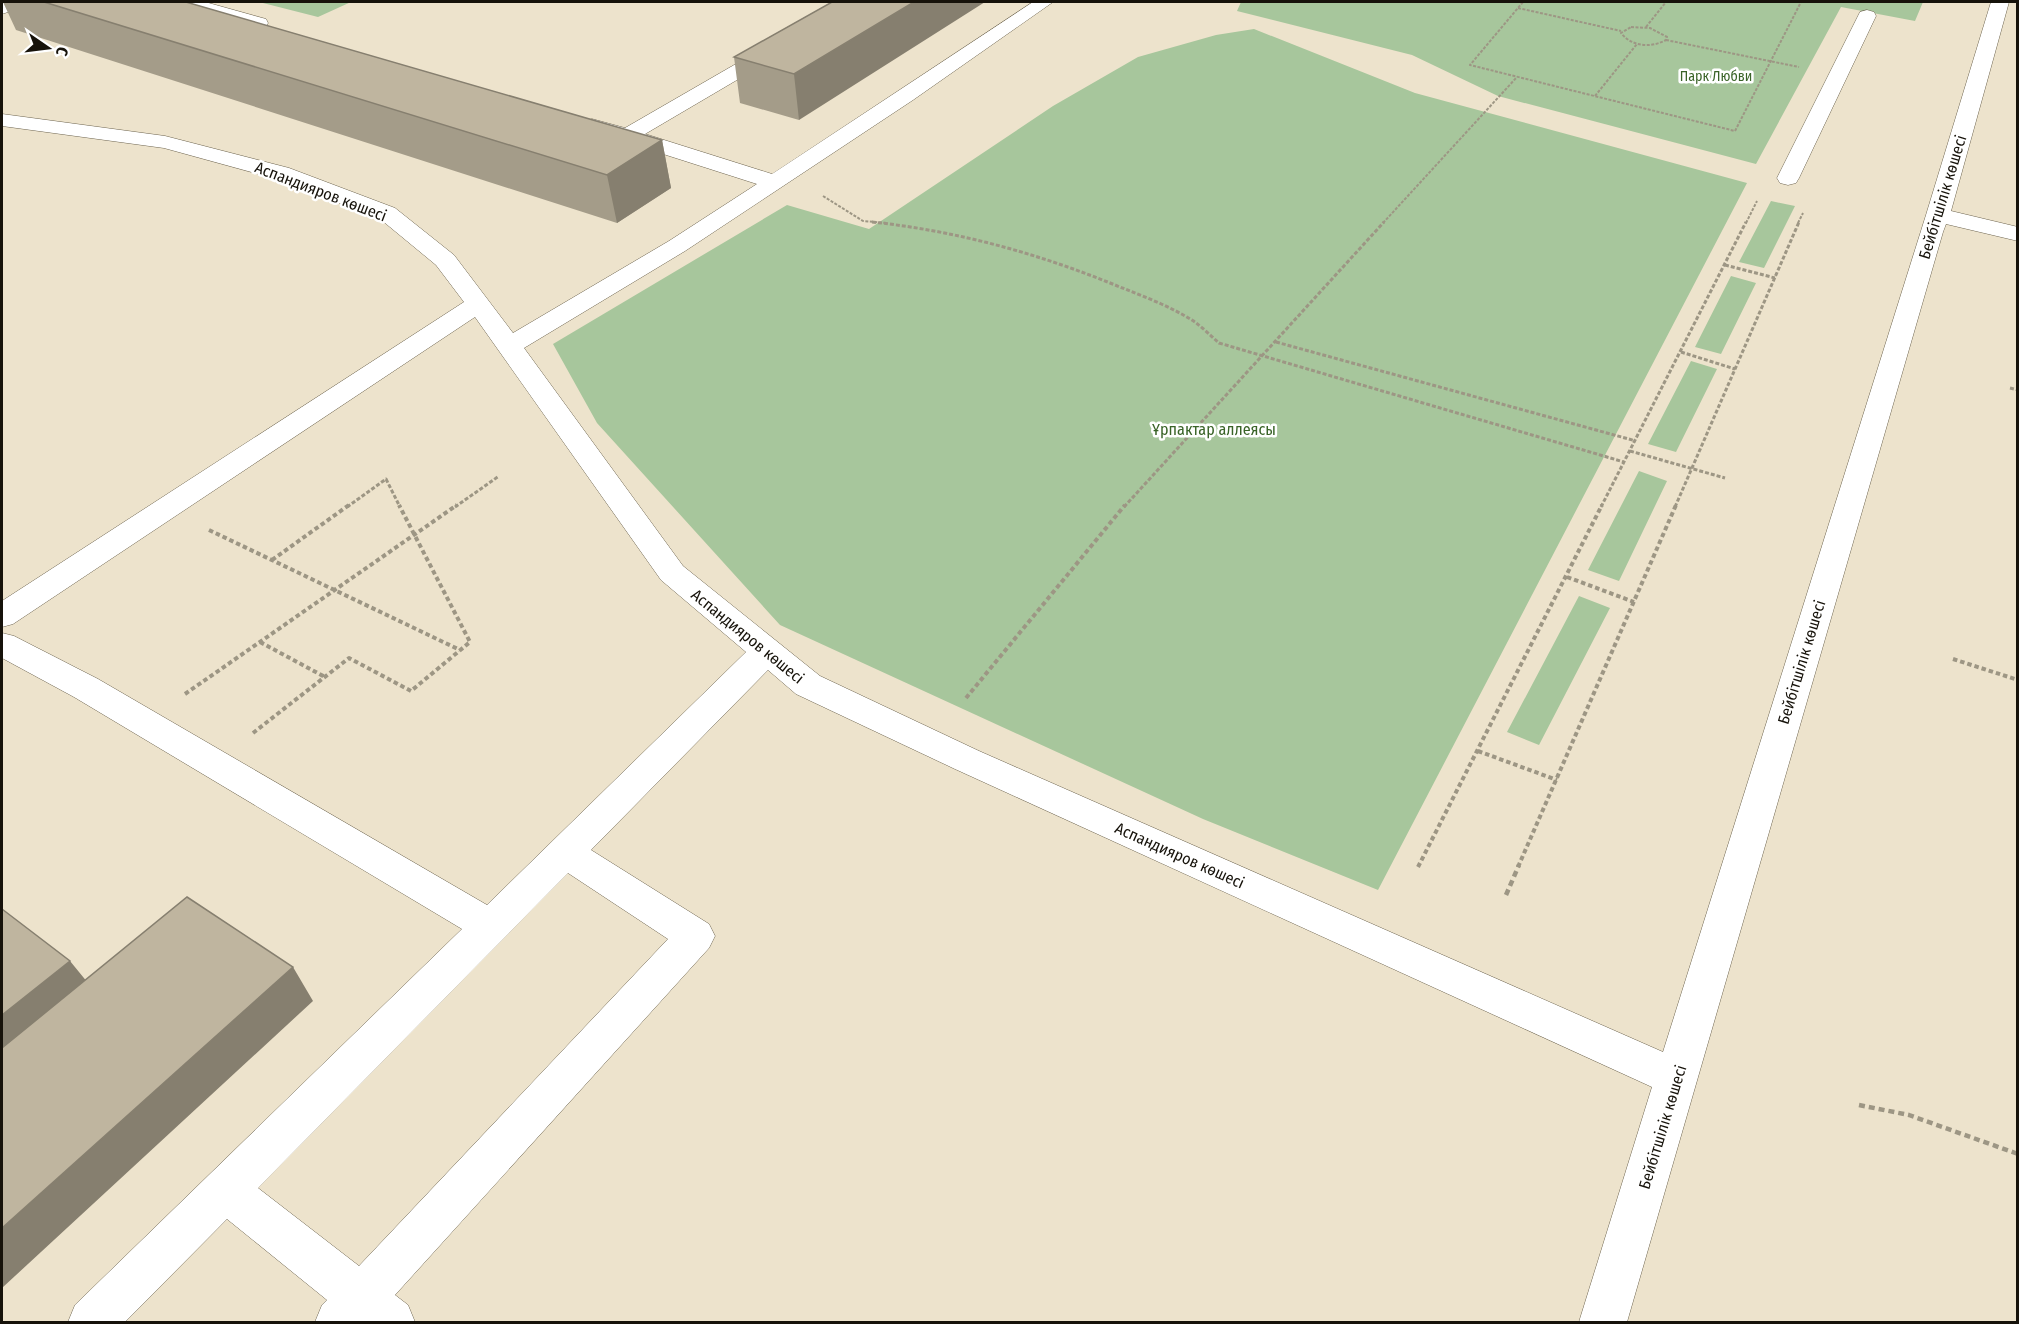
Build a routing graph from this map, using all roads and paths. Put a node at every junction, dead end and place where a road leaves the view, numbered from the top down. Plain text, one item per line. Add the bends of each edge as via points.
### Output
1 (20, 2) edge
2 (187, 2) edge
3 (1044, 2) edge
4 (1524, 2) edge
5 (1666, 2) edge
6 (1801, 2) edge
7 (2, 8) edge
8 (1518, 8) junction
9 (2005, 12) edge
10 (1867, 16) dead end
11 (1646, 27) junction
12 (277, 29) edge
13 (1622, 31) junction
14 (794, 38) edge
15 (1666, 40) junction
16 (1637, 44) junction
17 (1770, 61) junction
18 (1838, 75) junction
19 (1517, 77) junction
20 (1595, 96) junction
21 (572, 118) edge
22 (2, 120) edge
23 (628, 135) junction
24 (1788, 178) dead end
25 (775, 182) junction
26 (1762, 193) dead end
27 (1807, 204) dead end
28 (1938, 215) junction
29 (2018, 234) edge
30 (1725, 266) junction
31 (1775, 278) junction
32 (478, 304) junction
33 (1276, 342) junction
34 (510, 346) junction
35 (1681, 352) junction
36 (1263, 356) junction
37 (1735, 369) junction
38 (2010, 388) dead end
39 (2018, 390) edge
40 (1636, 441) junction
41 (1630, 450) junction
42 (1624, 462) junction
43 (1692, 468) junction
44 (499, 476) dead end
45 (1725, 478) dead end
46 (207, 529) dead end
47 (415, 534) junction
48 (272, 560) junction
49 (1567, 577) junction
50 (334, 590) junction
51 (1634, 602) junction
52 (2, 616) edge
53 (260, 642) junction
54 (2, 644) edge
55 (460, 650) junction
56 (767, 651) junction
57 (1953, 659) dead end
58 (325, 678) junction
59 (2018, 680) edge
60 (966, 698) dead end
61 (144, 722) junction
62 (1478, 751) junction
63 (214, 763) junction
64 (1557, 780) junction
65 (565, 852) junction
66 (1418, 867) dead end
67 (1506, 895) dead end
68 (490, 926) junction
69 (1677, 1078) junction
70 (1859, 1105) dead end
71 (2018, 1154) edge
72 (226, 1190) junction
73 (364, 1315) edge
74 (92, 1323) edge
75 (1603, 1323) edge

1 - 7 street
2 - 12 street
3 - 25 street
4 - 8 path
5 - 11 path
6 - 17 path
8 - 13 path
8 - 19 path via 1470,65
9 - 28 street, Бейбітшілік көшесі
10 - 18 street
11 - 13 path
11 - 15 path via 1665,34
13 - 16 path via 1622,36
14 - 23 street
15 - 16 path via 1652,45
15 - 17 path
16 - 20 path
17 - 18 path
17 - 20 path via 1735,131
18 - 24 street
19 - 20 path
19 - 33 path
21 - 23 street
22 - 32 street, Аспандияров көшесі via 165,142 281,172 387,213 445,260
23 - 25 street
25 - 34 street
25 - 36 path via 812,188 863,221 910,226 1004,246 1076,269 1159,303 1195,322 1218,343
26 - 30 path
27 - 31 path
28 - 29 street
28 - 69 street, Бейбітшілік көшесі
30 - 31 path
30 - 35 path
31 - 37 path
32 - 34 street, Аспандияров көшесі
32 - 52 street
33 - 36 path
33 - 40 path
34 - 56 street, Аспандияров көшесі via 672,573
35 - 37 path
35 - 40 path
36 - 42 path
36 - 60 path via 1121,510
37 - 43 path
38 - 39 path
40 - 41 path
41 - 42 path
41 - 43 path
42 - 49 path
43 - 45 path
43 - 51 path
44 - 47 path
46 - 48 path
47 - 48 path via 386,479
47 - 50 path
47 - 55 path via 470,642
48 - 50 path
49 - 51 path
49 - 62 path
50 - 53 path
50 - 55 path
51 - 64 path
53 - 58 path
53 - 61 path
54 - 61 street
55 - 58 path via 411,691 349,658
56 - 65 street
56 - 69 street, Аспандияров көшесі via 808,685 946,750
57 - 59 path
58 - 63 path
61 - 63 street
62 - 64 path
62 - 66 path
63 - 68 street
64 - 67 path
65 - 68 street
65 - 73 street via 694,936
68 - 72 street
69 - 75 street, Бейбітшілік көшесі
70 - 71 path via 1910,1115
72 - 73 street
72 - 74 street

